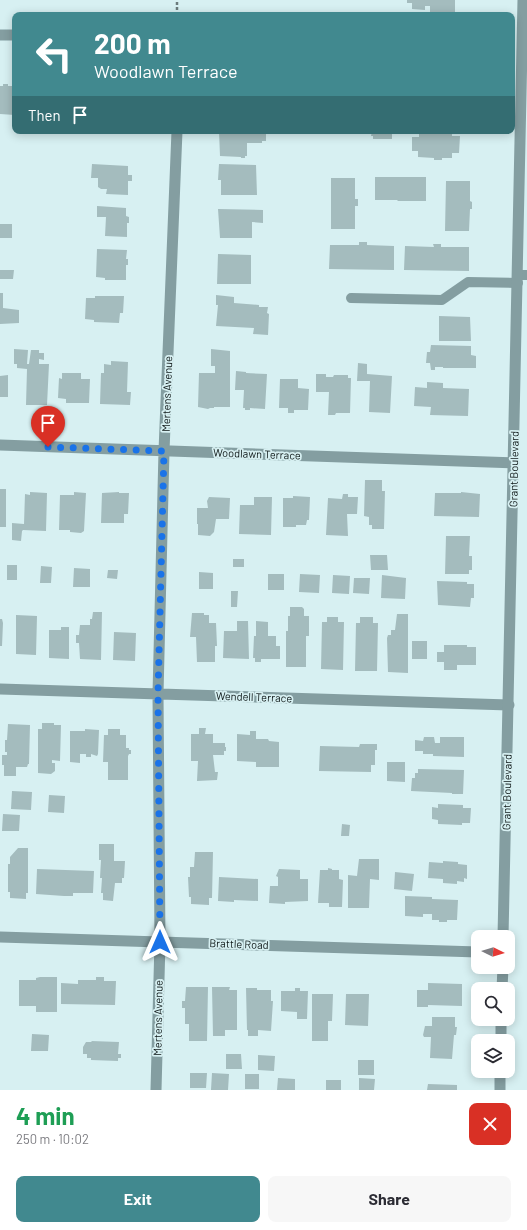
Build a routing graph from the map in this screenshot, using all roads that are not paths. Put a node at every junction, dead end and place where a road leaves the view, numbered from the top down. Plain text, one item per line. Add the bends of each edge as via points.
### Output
1 (523, 0) edge
2 (0, 35) edge
3 (12, 35) edge
4 (177, 134) edge
5 (521, 278) edge
6 (352, 298) dead end
7 (0, 445) edge
8 (164, 451) junction
9 (514, 463) junction
10 (0, 689) edge
11 (158, 694) junction
12 (509, 705) junction
13 (503, 930) edge
14 (0, 937) edge
15 (160, 942) junction
16 (471, 952) edge
17 (500, 1078) edge
18 (156, 1090) edge
19 (500, 1090) edge

1 - 5 street, Grant Boulevard
2 - 3 street
4 - 8 street, Mertens Avenue
5 - 6 lane via 468,282 442,300
5 - 9 street, Grant Boulevard
7 - 8 street, Woodlawn Terrace
8 - 9 street, Woodlawn Terrace
8 - 11 street, Mertens Avenue
9 - 12 street, Grant Boulevard
10 - 11 street, Wendell Terrace
11 - 12 street, Wendell Terrace
11 - 15 street, Mertens Avenue
12 - 13 street, Grant Boulevard
14 - 15 street, Brattle Road
15 - 16 street, Brattle Road
15 - 18 street, Mertens Avenue
17 - 19 street

